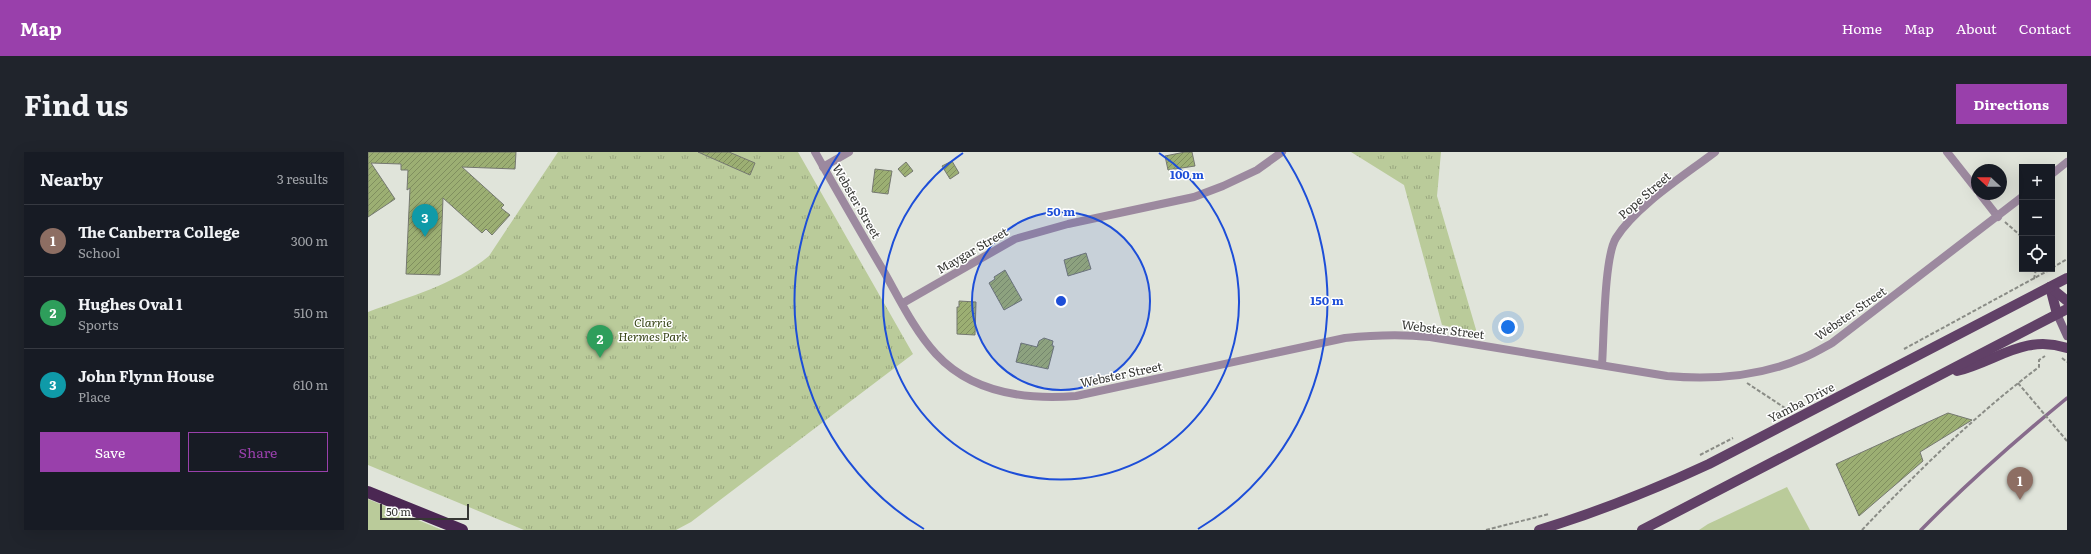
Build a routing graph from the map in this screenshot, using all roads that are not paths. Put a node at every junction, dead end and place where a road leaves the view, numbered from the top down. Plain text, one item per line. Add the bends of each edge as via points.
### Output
1 (815, 152) edge
2 (849, 152) edge
3 (1282, 152) edge
4 (1715, 152) edge
5 (1947, 152) edge
6 (2067, 162) edge
7 (823, 166) junction
8 (2055, 172) edge
9 (1971, 182) edge
10 (1985, 200) edge
11 (2019, 200) edge
12 (1998, 217) junction
13 (2067, 278) edge
14 (2050, 287) junction
15 (2067, 301) edge
16 (903, 304) junction
17 (2067, 309) edge
18 (2057, 314) junction
19 (2067, 336) edge
20 (2067, 348) edge
21 (1602, 364) junction
22 (1941, 375) junction
23 (368, 492) edge
24 (462, 530) edge
25 (1539, 530) edge
26 (1642, 530) edge

1 - 7 street, Webster Street
2 - 7 street
3 - 16 street, Maygar Street via 1256,170 1194,197 1068,224 1015,239
4 - 21 street, Pope Street via 1631,218 1616,238 1609,261
5 - 9 street
6 - 8 street
7 - 16 street, Webster Street
10 - 12 street
11 - 12 street, Webster Street
12 - 21 street, Webster Street via 1832,343 1802,359 1762,371 1696,379
13 - 14 main road, Yamba Drive
14 - 15 main road
14 - 18 main road
14 - 25 main road, Yamba Drive via 1709,464 1652,491 1598,512
16 - 21 street, Webster Street via 936,354 954,369 982,385 1022,396 1076,396 1345,338 1374,335 1430,337
17 - 18 main road
18 - 19 main road
18 - 22 main road
20 - 22 main road via 2054,344 2023,345 1977,366
22 - 26 main road
23 - 24 highway

